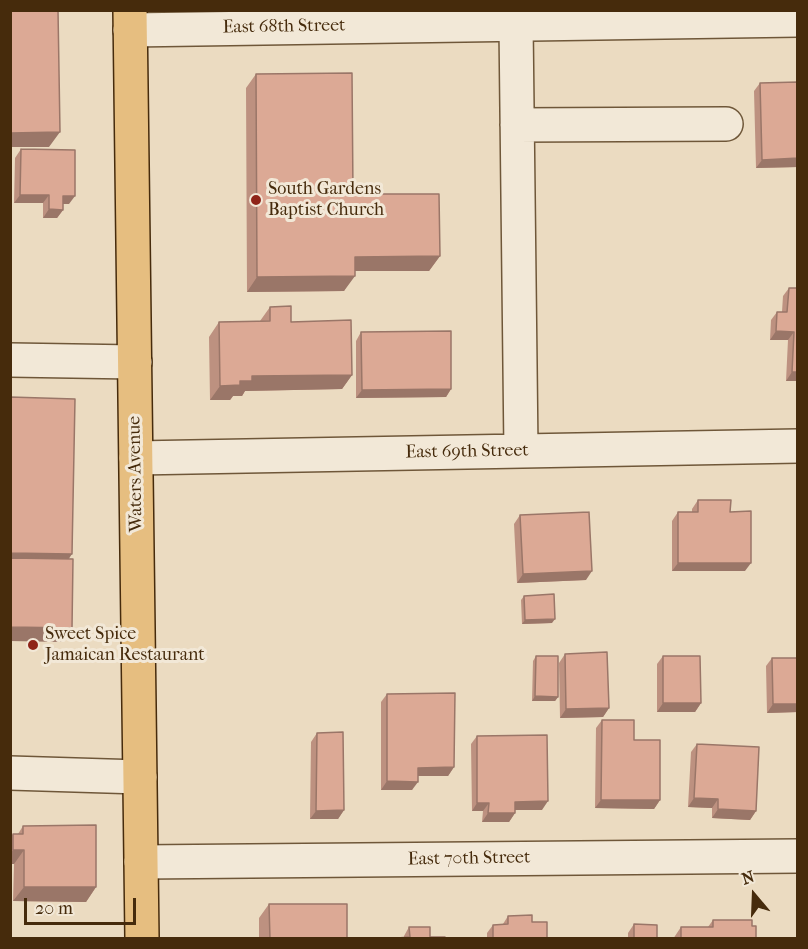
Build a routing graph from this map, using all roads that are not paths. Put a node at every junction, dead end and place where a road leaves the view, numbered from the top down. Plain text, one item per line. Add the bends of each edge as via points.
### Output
1 (130, 20) edge
2 (798, 20) edge
3 (516, 24) junction
4 (726, 124) dead end
5 (518, 125) junction
6 (10, 360) edge
7 (135, 362) junction
8 (798, 446) edge
9 (521, 451) junction
10 (136, 458) junction
11 (10, 773) edge
12 (140, 777) junction
13 (798, 856) edge
14 (141, 862) junction
15 (142, 939) edge

1 - 3 street, East 68th Street
1 - 7 main road, Waters Avenue
2 - 3 street, East 68th Street
3 - 5 street
4 - 5 street
5 - 9 street
6 - 7 street
7 - 10 main road, Waters Avenue
8 - 9 street, East 69th Street
9 - 10 street, East 69th Street
10 - 12 main road, Waters Avenue
11 - 12 street
12 - 14 main road, Waters Avenue
13 - 14 street, East 70th Street
14 - 15 main road, Waters Avenue

